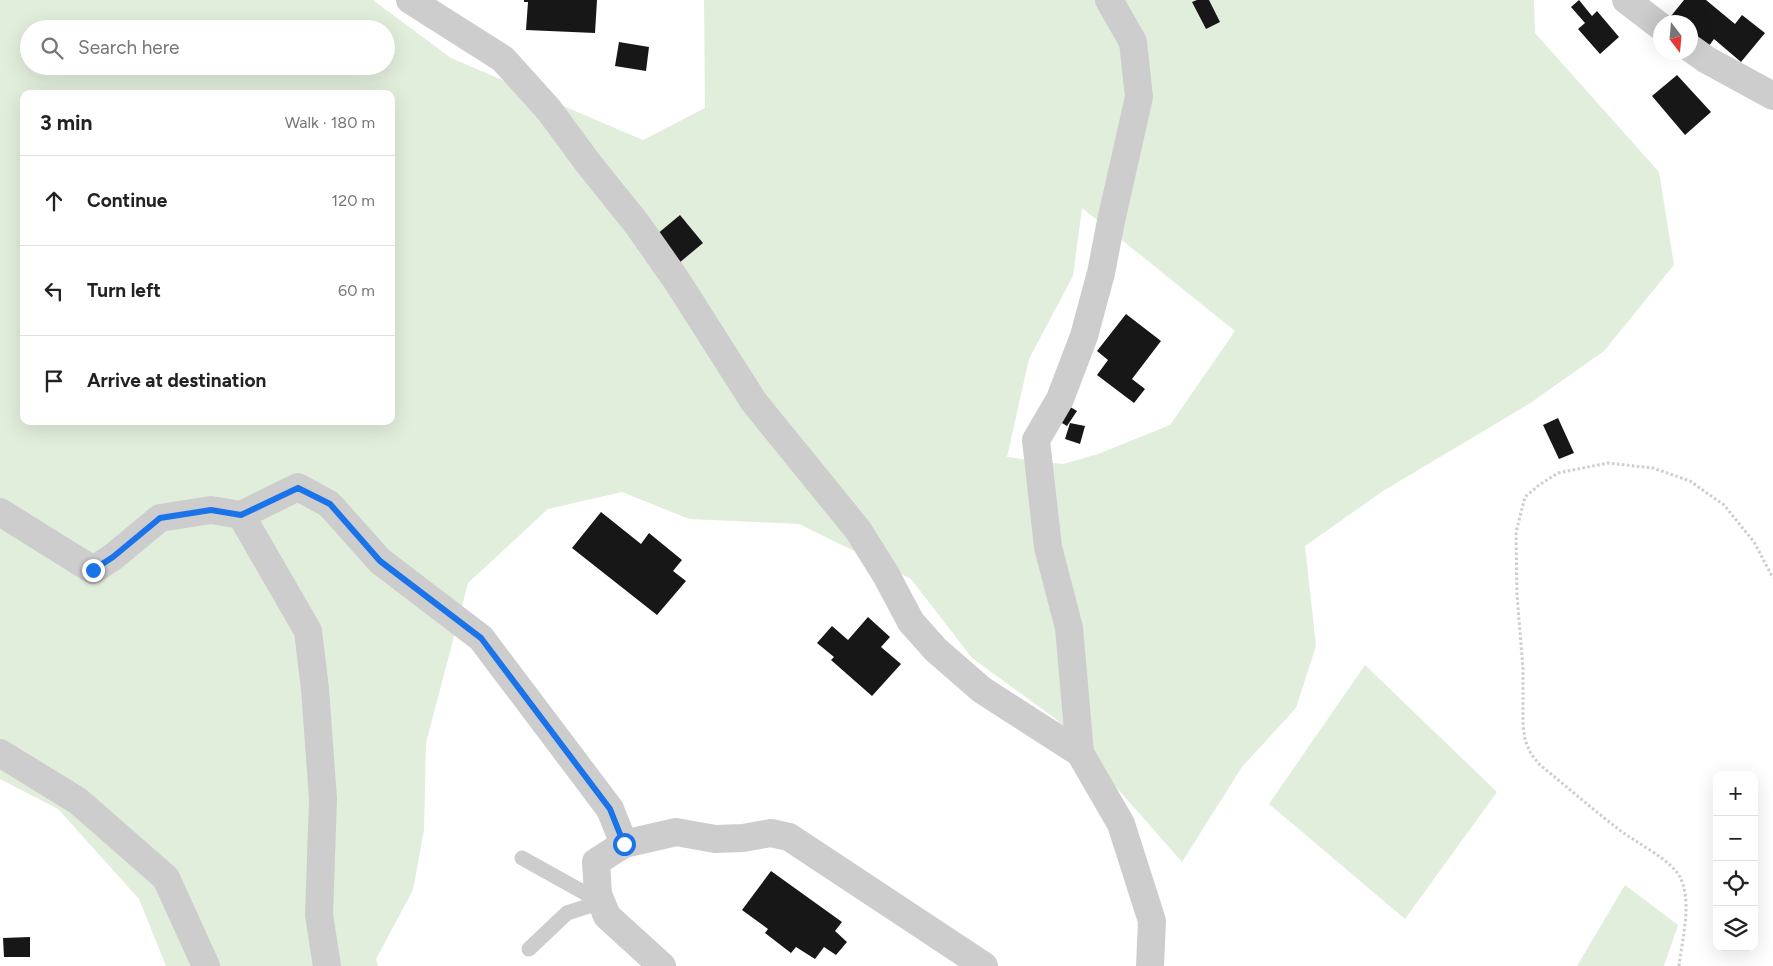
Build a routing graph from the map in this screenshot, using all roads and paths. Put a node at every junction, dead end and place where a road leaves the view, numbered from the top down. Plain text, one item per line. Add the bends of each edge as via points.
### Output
1 (410, 0) edge
2 (1109, 0) edge
3 (1626, 0) edge
4 (1653, 21) edge
5 (1698, 54) edge
6 (1773, 96) edge
7 (0, 512) edge
8 (241, 515) junction
9 (1773, 578) edge
10 (0, 753) edge
11 (1080, 753) junction
12 (624, 844) junction
13 (522, 858) dead end
14 (602, 902) junction
15 (529, 949) dead end
16 (206, 966) edge
17 (327, 966) edge
18 (662, 966) edge
19 (984, 966) edge
20 (1150, 966) edge
21 (1679, 966) edge

1 - 11 street via 503,59 549,110 637,224 754,402 858,530 911,622 936,650 982,690
2 - 11 street via 1133,42 1139,97 1084,336 1060,399 1036,440 1048,547 1069,628
3 - 4 street
5 - 6 street
7 - 8 street via 93,570 160,518 211,510
8 - 12 street via 298,488 330,504 380,561 481,638 610,809
8 - 17 street via 308,631 323,799 319,915
9 - 21 path via 1754,542 1724,506 1690,481 1653,468 1608,464 1558,473 1525,497 1516,532 1525,740 1540,765 1618,829 1674,867 1685,892
10 - 16 street via 78,800 166,878
11 - 20 street via 1121,824 1152,920
12 - 14 street via 596,862 598,894
12 - 19 street via 676,832 715,839 772,833 789,837
13 - 14 lane
14 - 15 lane via 566,913
14 - 18 street via 607,916

